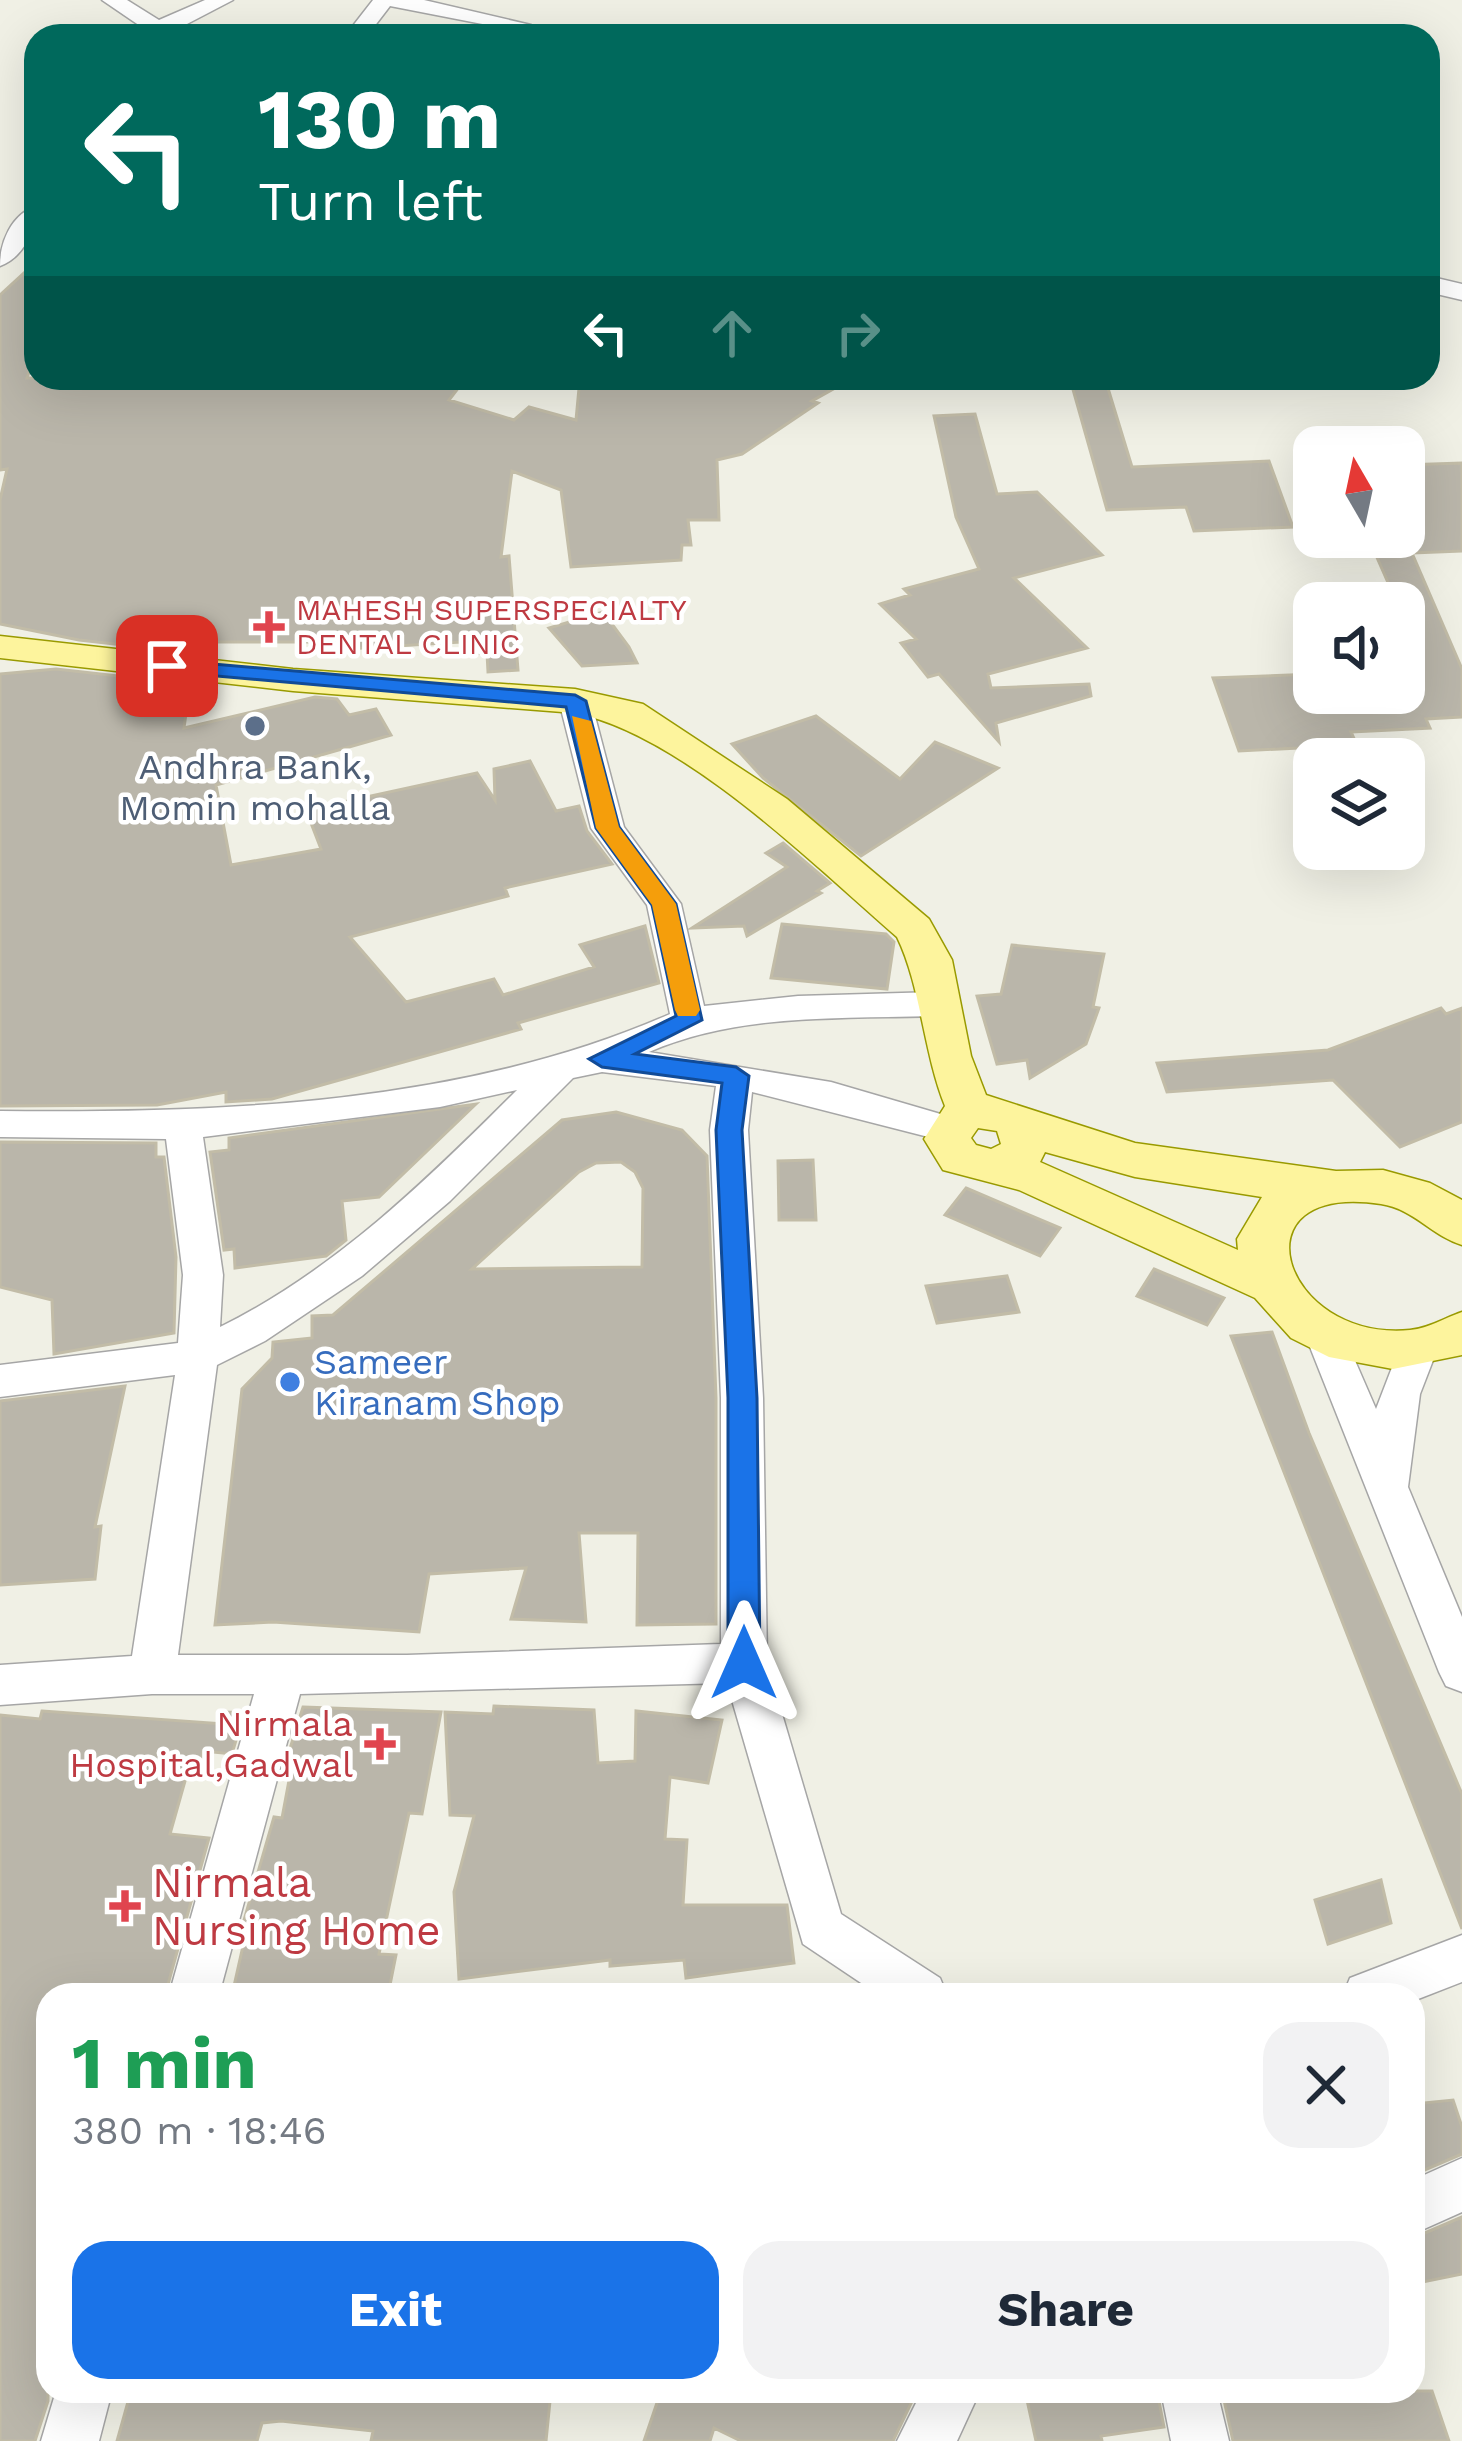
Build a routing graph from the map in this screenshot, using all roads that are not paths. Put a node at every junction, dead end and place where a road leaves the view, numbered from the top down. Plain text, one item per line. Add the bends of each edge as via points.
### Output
1 (112, 0) edge
2 (223, 0) edge
3 (387, 0) edge
4 (195, 8) edge
5 (145, 24) edge
6 (169, 24) edge
7 (366, 24) edge
8 (492, 24) edge
9 (24, 229) edge
10 (1, 257) edge
11 (0, 647) edge
12 (575, 701) junction
13 (935, 1004) junction
14 (689, 1020) junction
15 (581, 1063) junction
16 (736, 1076) junction
17 (959, 1121) junction
18 (0, 1124) edge
19 (183, 1126) junction
20 (1011, 1146) junction
21 (1330, 1186) junction
22 (1439, 1194) edge
23 (1462, 1228) edge
24 (1266, 1283) junction
25 (1326, 1337) junction
26 (1440, 1340) edge
27 (198, 1356) junction
28 (0, 1381) edge
29 (1387, 1491) junction
30 (744, 1663) junction
31 (1462, 1672) edge
32 (152, 1674) junction
33 (283, 1674) junction
34 (0, 1685) edge
35 (1462, 1958) edge
36 (197, 1983) edge
37 (904, 1983) edge
38 (1398, 1983) edge
39 (1462, 2185) edge
40 (1425, 2202) edge
41 (81, 2403) edge
42 (946, 2403) edge
43 (1192, 2403) edge
44 (70, 2441) edge
45 (926, 2441) edge
46 (1200, 2441) edge

1 - 5 street
2 - 4 street
3 - 7 street
3 - 8 street
4 - 6 street
9 - 10 street
11 - 12 main road
12 - 13 main road via 629,712 773,808 897,911 930,960
12 - 14 street via 608,828 664,904
13 - 14 street
13 - 17 main road
14 - 15 street
15 - 16 street
15 - 19 street via 440,1094
15 - 27 street via 342,1274
16 - 17 street
16 - 30 street via 729,1130
17 - 20 main road via 1000,1112
18 - 19 street
19 - 27 street via 203,1275
20 - 21 main road via 1079,1148 1213,1178
20 - 24 main road
21 - 22 main road
21 - 24 main road via 1294,1198 1268,1221 1258,1251
22 - 23 main road
24 - 25 main road via 1289,1314
25 - 26 main road via 1372,1350
25 - 29 street
26 - 29 street via 1399,1394
27 - 28 street
27 - 32 street
29 - 31 street
30 - 33 street
30 - 37 street via 820,1928
32 - 33 street
32 - 34 street
33 - 36 street
35 - 38 street
39 - 40 street
41 - 44 street
42 - 45 street
43 - 46 street

